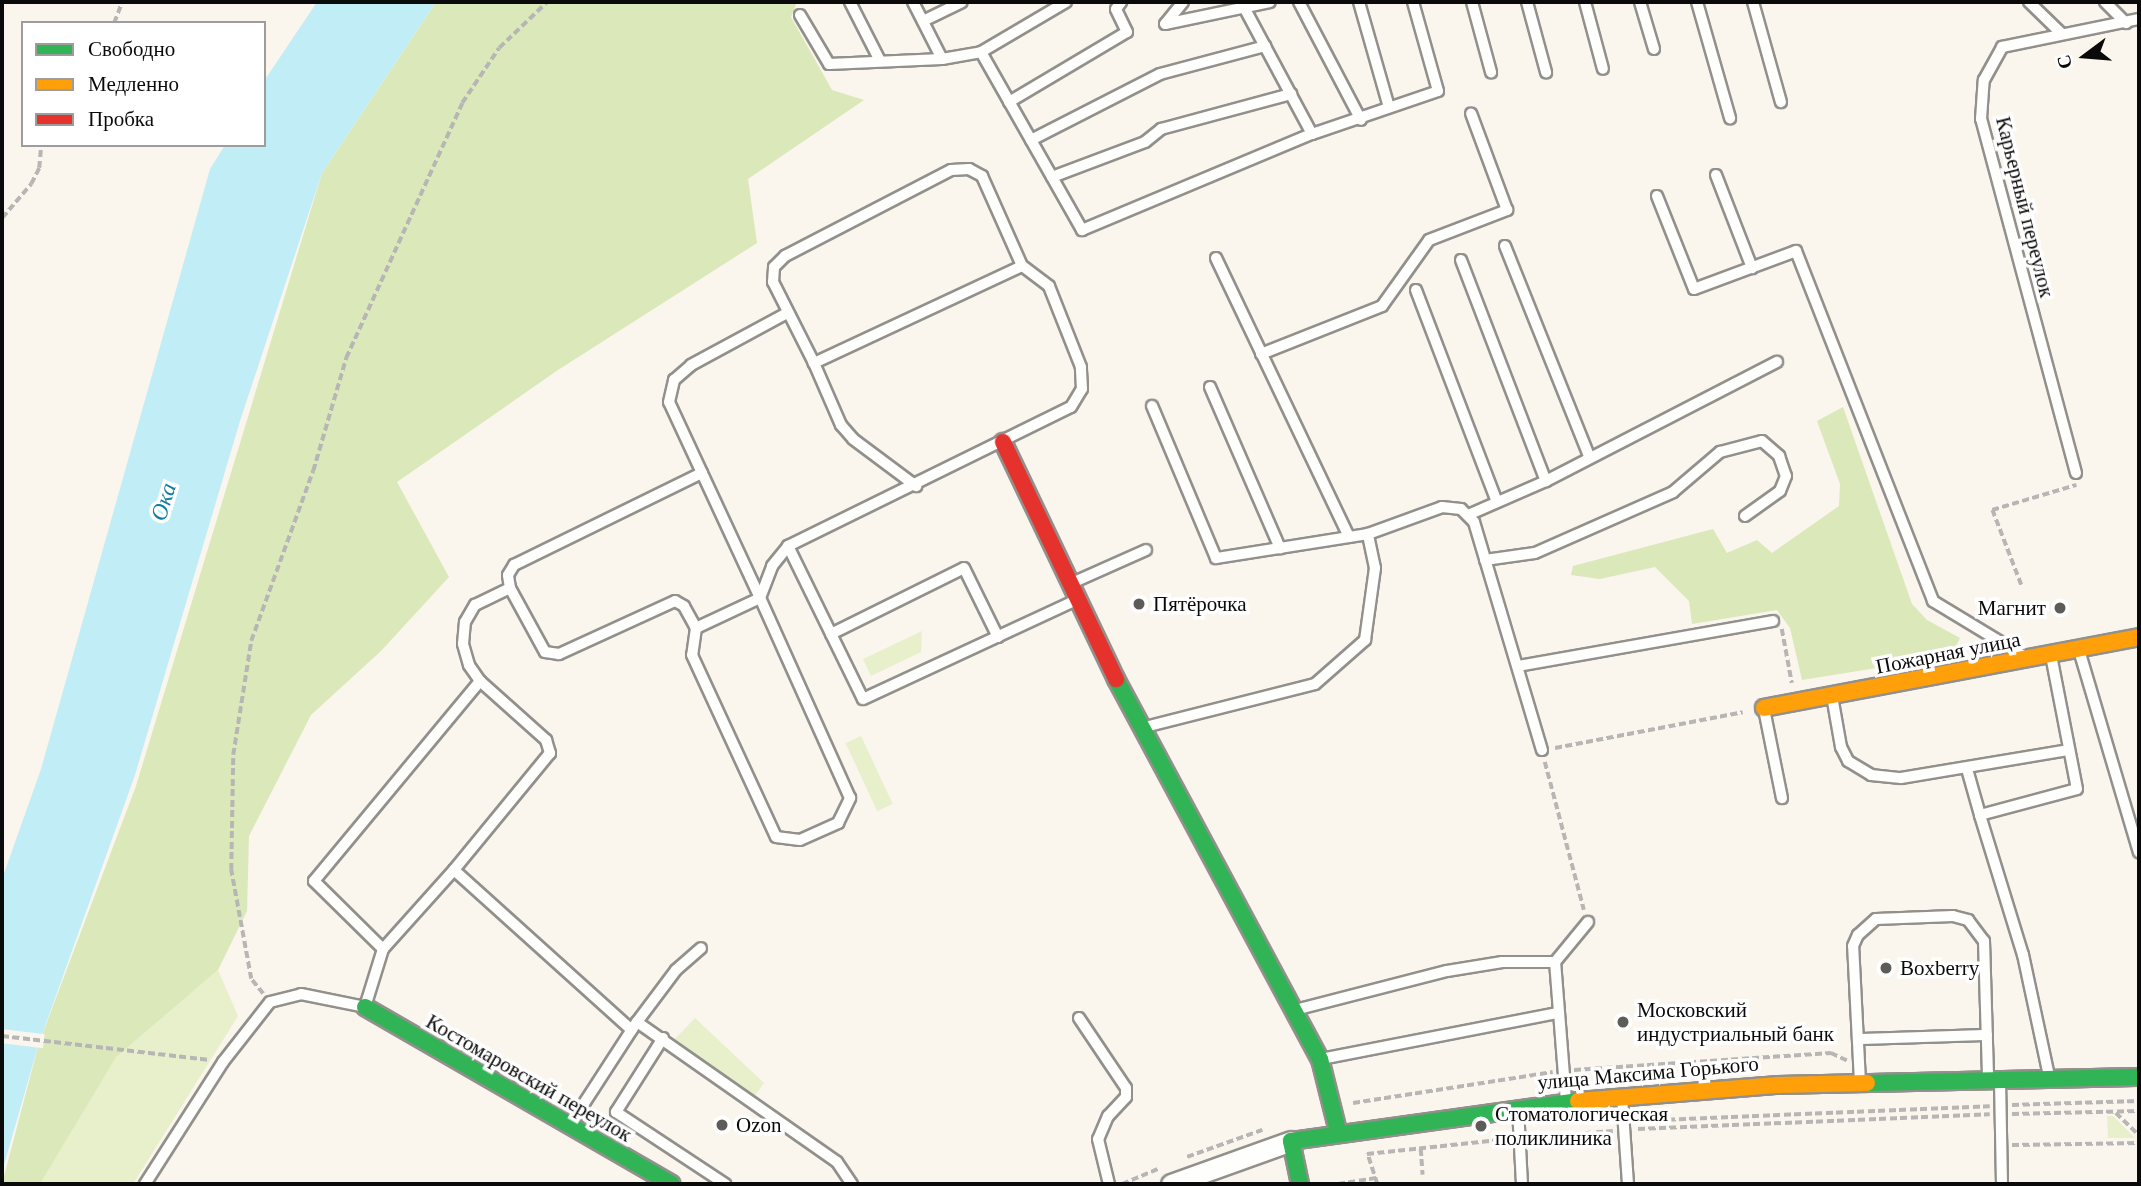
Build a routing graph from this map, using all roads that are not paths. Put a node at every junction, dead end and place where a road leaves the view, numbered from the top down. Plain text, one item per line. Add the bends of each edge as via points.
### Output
1 (850, 2) edge
2 (913, 2) edge
3 (962, 2) edge
4 (1066, 2) edge
5 (1121, 2) edge
6 (1183, 2) edge
7 (1270, 2) edge
8 (1299, 2) edge
9 (1359, 2) edge
10 (1413, 2) edge
11 (1472, 2) edge
12 (1527, 2) edge
13 (1585, 2) edge
14 (1640, 2) edge
15 (1697, 2) edge
16 (1753, 2) edge
17 (2029, 2) edge
18 (2105, 2) edge
19 (1248, 5) edge
20 (800, 15) dead end
21 (2139, 19) edge
22 (923, 21) junction
23 (2126, 23) junction
24 (2061, 33) junction
25 (1265, 46) junction
26 (1654, 49) dead end
27 (981, 52) junction
28 (942, 59) junction
29 (880, 61) junction
30 (1603, 69) dead end
31 (1491, 72) dead end
32 (1546, 72) dead end
33 (1291, 94) junction
34 (1009, 102) junction
35 (1781, 102) dead end
36 (1390, 107) junction
37 (1471, 113) dead end
38 (1730, 118) dead end
39 (1361, 120) junction
40 (1312, 135) junction
41 (1031, 140) junction
42 (1716, 175) dead end
43 (1052, 177) junction
44 (1657, 196) dead end
45 (1505, 246) dead end
46 (1216, 258) dead end
47 (1461, 260) dead end
48 (1022, 266) junction
49 (1752, 268) junction
50 (1416, 290) dead end
51 (787, 313) junction
52 (1261, 354) junction
53 (1777, 362) dead end
54 (814, 363) junction
55 (1210, 387) dead end
56 (1152, 405) dead end
57 (1003, 442) junction
58 (1590, 458) junction
59 (702, 473) junction
60 (2076, 473) road end
61 (1546, 481) junction
62 (916, 486) junction
63 (1497, 502) junction
64 (1468, 515) junction
65 (1745, 516) dead end
66 (1368, 534) junction
67 (1349, 537) junction
68 (788, 545) junction
69 (1280, 548) junction
70 (1146, 550) dead end
71 (1485, 560) junction
72 (1072, 583) junction
73 (510, 588) junction
74 (760, 598) junction
75 (1079, 598) junction
76 (1773, 621) road end
77 (696, 628) junction
78 (831, 634) junction
79 (998, 637) junction
80 (2139, 637) edge
81 (2078, 649) junction
82 (2051, 655) junction
83 (2028, 659) junction
84 (1518, 666) junction
85 (480, 681) junction
86 (1832, 696) junction
87 (1764, 708) joint
88 (1140, 729) junction
89 (1542, 750) road end
90 (2068, 750) junction
91 (1966, 769) junction
92 (1782, 798) dead end
93 (1980, 815) junction
94 (2139, 852) edge
95 (454, 870) junction
96 (1587, 922) road end
97 (701, 948) dead end
98 (383, 949) junction
99 (1555, 962) junction
100 (365, 1007) junction
101 (1294, 1010) junction
102 (1557, 1013) junction
103 (1079, 1018) dead end
104 (635, 1026) junction
105 (1987, 1035) junction
106 (663, 1038) junction
107 (1859, 1040) junction
108 (1320, 1059) junction
109 (2049, 1077) junction
110 (2139, 1077) edge
111 (1994, 1078) junction
112 (1861, 1082) junction
113 (1622, 1096) junction
114 (1566, 1101) junction
115 (1518, 1106) junction
116 (569, 1126) junction
117 (1338, 1131) junction
118 (1291, 1141) junction
119 (145, 1184) edge
120 (672, 1184) edge
121 (725, 1184) edge
122 (852, 1184) edge
123 (1109, 1184) edge
124 (1171, 1184) edge
125 (1300, 1184) edge
126 (1522, 1184) edge
127 (1628, 1184) edge
128 (2002, 1184) edge

1 - 29 lane
2 - 22 lane
3 - 22 lane
4 - 27 lane
5 - 34 lane via 1116,9 1127,32
6 - 19 lane via 1165,24
7 - 19 lane
8 - 39 lane
9 - 36 lane
10 - 36 lane via 1438,91
11 - 31 lane
12 - 32 lane
13 - 30 lane
14 - 26 lane
15 - 38 lane
16 - 35 lane
17 - 24 lane
18 - 23 lane
19 - 25 lane
20 - 29 lane via 829,64
21 - 23 lane, Карьерный переулок
22 - 28 lane
23 - 24 lane, Карьерный переулок
24 - 60 lane, Карьерный переулок via 2003,47 1984,80 1981,119
25 - 33 lane
25 - 41 lane via 1160,74
27 - 28 lane
27 - 34 lane
28 - 29 lane
33 - 40 lane
33 - 43 lane via 1161,129 1145,142
34 - 41 lane
36 - 39 lane
37 - 52 lane via 1507,209 1429,240 1382,306
39 - 40 lane
40 - 43 lane via 1082,230
41 - 43 lane
42 - 49 lane
44 - 49 lane via 1694,289
45 - 58 lane
46 - 52 lane
47 - 61 lane
48 - 51 lane via 982,176 969,169 951,170 785,256 774,267 773,282
48 - 54 lane
48 - 57 lane via 1049,286 1081,367 1082,389 1072,407
49 - 83 lane via 1796,251 1933,601
50 - 63 lane
51 - 54 lane
51 - 59 lane via 691,365 674,380 669,402
52 - 67 lane
53 - 58 lane
54 - 62 lane via 841,425 852,439
55 - 69 lane
56 - 69 lane via 1216,558
57 - 62 lane
57 - 72 street
58 - 61 lane
59 - 73 lane via 514,565
59 - 74 lane
61 - 63 lane
62 - 68 lane
63 - 64 lane
64 - 66 lane via 1453,506 1442,508
64 - 71 lane
65 - 71 lane via 1780,491 1786,476 1779,456 1762,441 1720,452 1673,492 1535,553
66 - 67 lane
66 - 88 lane via 1375,568 1365,640 1315,684
67 - 69 lane
68 - 74 lane via 772,566
68 - 78 lane
70 - 72 lane
71 - 84 lane
72 - 75 street
73 - 77 lane via 545,652 559,654 675,601 684,606
73 - 85 lane via 475,605 466,622 463,644
74 - 77 lane
74 - 77 lane via 850,798 838,823 800,840 776,837 692,655
75 - 79 lane
75 - 88 street
76 - 84 lane
78 - 79 lane via 863,699
78 - 79 lane via 964,568
80 - 81 street, Пожарная улица
81 - 82 street, Пожарная улица
81 - 94 lane
82 - 83 street, Пожарная улица
82 - 90 lane
83 - 86 street, Пожарная улица
84 - 89 lane
85 - 95 lane via 546,740 550,753
85 - 98 lane via 314,880
86 - 87 street, Пожарная улица
86 - 91 lane via 1841,747 1856,768 1871,775 1901,778
87 - 92 lane
88 - 101 street
90 - 91 lane
90 - 93 lane via 2077,789
91 - 93 lane
93 - 109 lane via 2023,955
95 - 98 lane
95 - 104 lane
96 - 99 lane
97 - 104 lane via 676,970
98 - 100 lane
99 - 101 lane via 1502,962 1447,971
99 - 102 lane
100 - 116 street, Костомаровский переулок
100 - 119 lane via 302,995 270,1002 223,1062
101 - 108 street
102 - 108 lane
102 - 114 lane
103 - 123 lane via 1126,1088 1126,1097 1108,1116 1098,1139
104 - 106 lane
104 - 116 lane
105 - 107 lane
105 - 107 lane via 1986,957 1978,929 1953,916 1865,925 1853,946
105 - 111 lane
106 - 121 lane via 616,1112
106 - 122 lane via 837,1162
107 - 112 lane
108 - 117 street
109 - 110 street, улица Максима Горького
109 - 111 street, улица Максима Горького
111 - 112 street, улица Максима Горького
111 - 128 lane via 2001,1110
112 - 113 street, улица Максима Горького
113 - 114 street, улица Максима Горького
113 - 127 lane
114 - 115 street, улица Максима Горького
115 - 117 street, улица Максима Горького
115 - 126 lane
116 - 120 street, Костомаровский переулок
117 - 118 street, улица Максима Горького
118 - 124 street, улица Максима Горького
118 - 125 street

